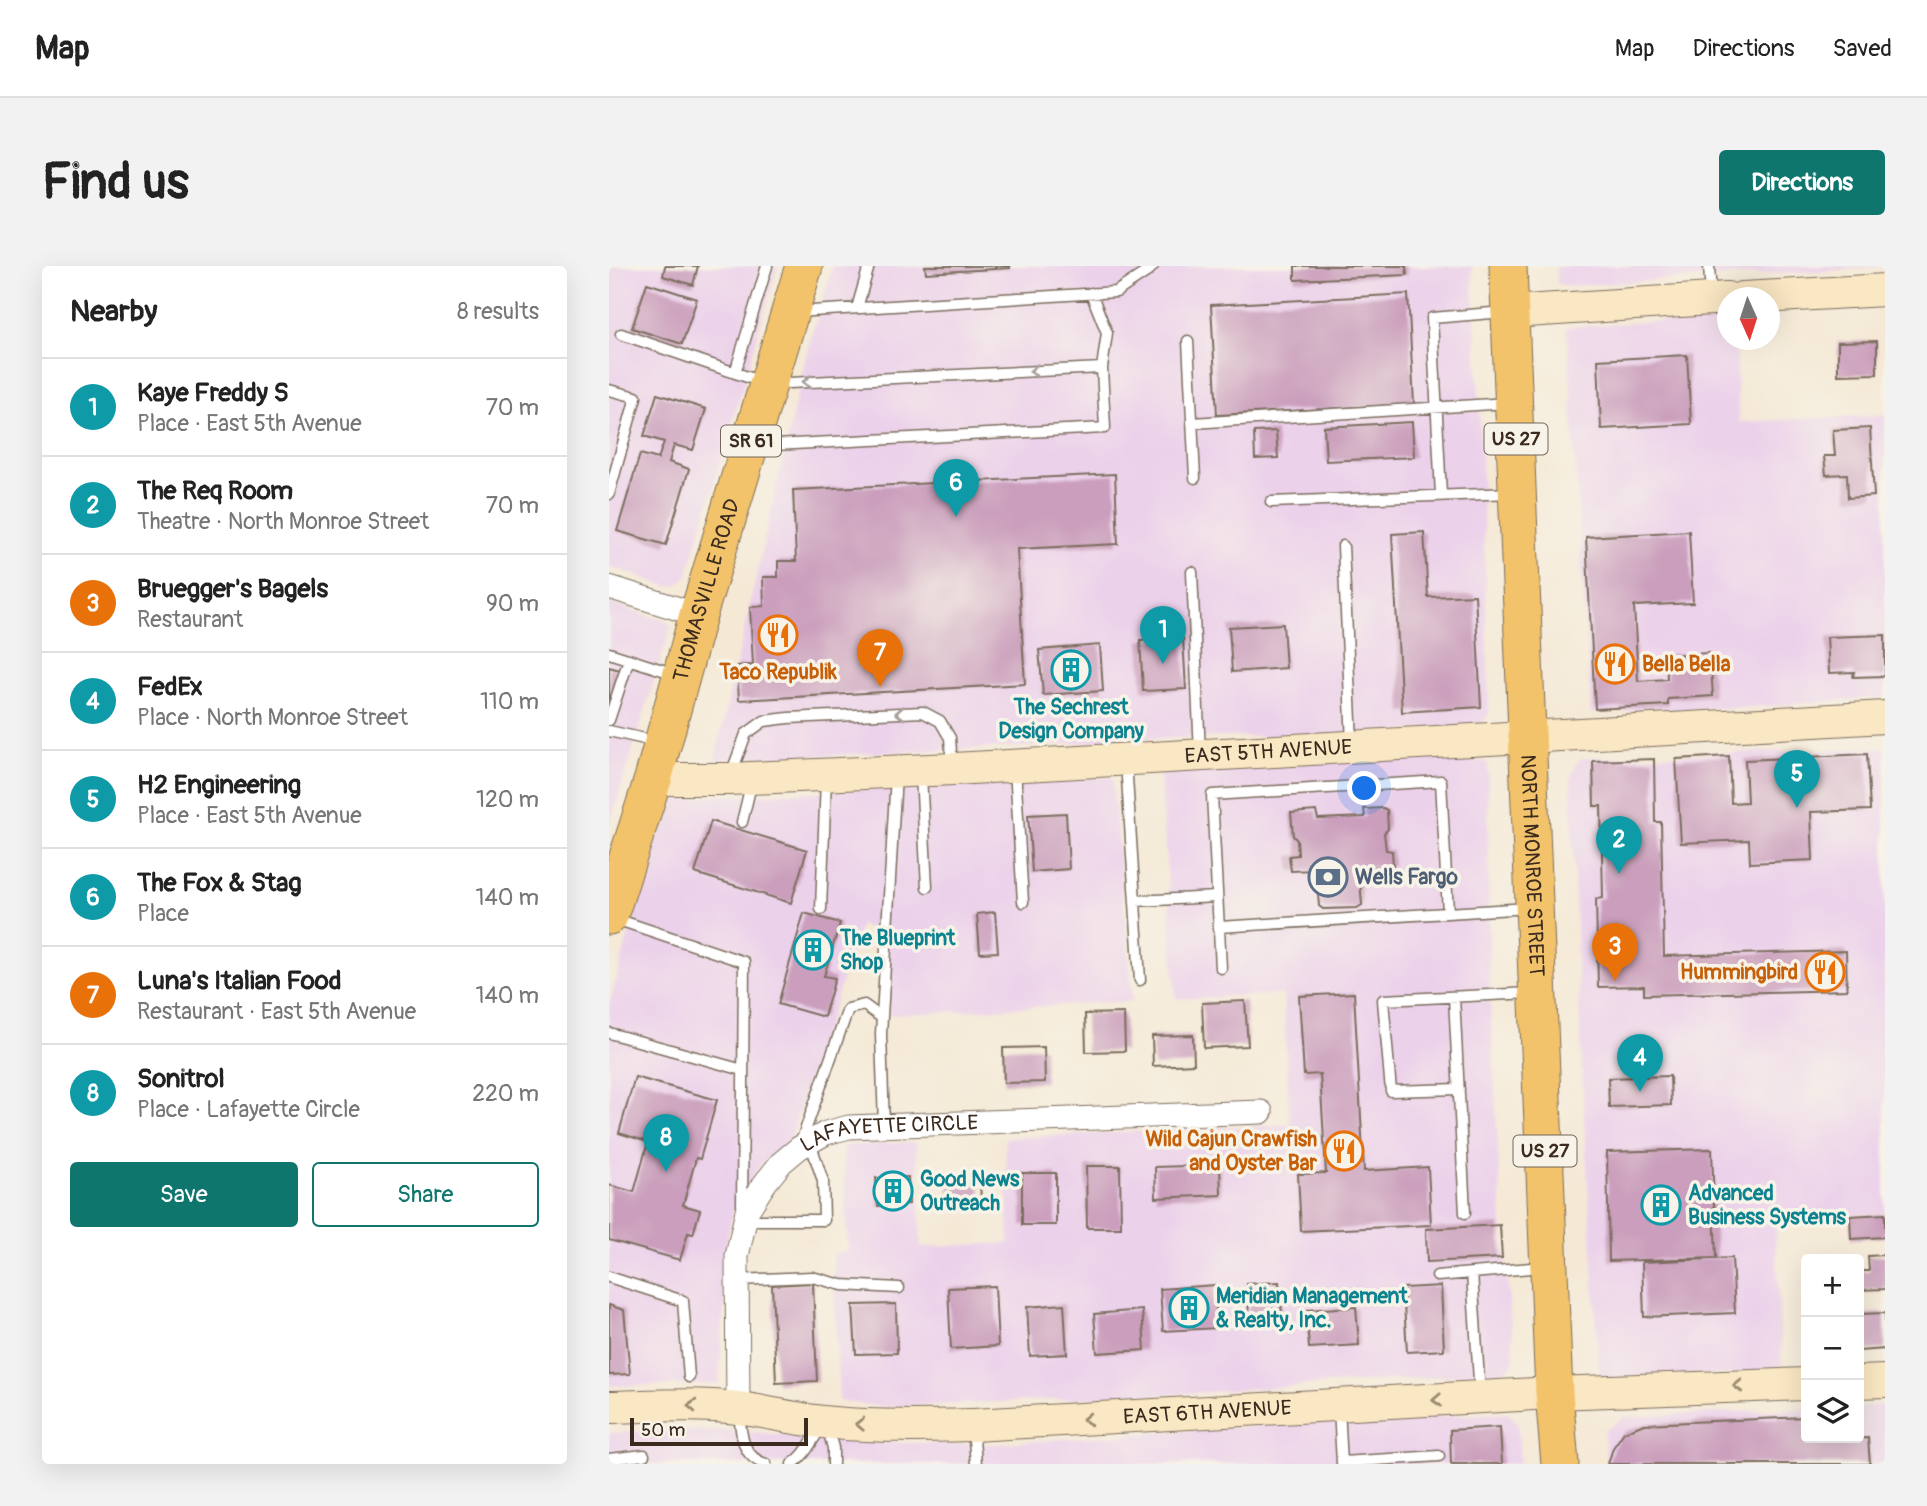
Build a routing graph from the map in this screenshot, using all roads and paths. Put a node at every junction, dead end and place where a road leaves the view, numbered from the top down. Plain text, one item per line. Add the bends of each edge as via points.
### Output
1 (767, 266) edge
2 (804, 266) edge
3 (869, 266) edge
4 (1153, 266) edge
5 (1508, 266) edge
6 (1709, 266) edge
7 (1885, 290) edge
8 (1717, 292) edge
9 (1091, 293) junction
10 (1780, 296) edge
11 (1717, 299) edge
12 (857, 308) junction
13 (790, 312) junction
14 (1510, 312) junction
15 (621, 334) dead end
16 (1188, 341) dead end
17 (1102, 368) junction
18 (752, 378) junction
19 (609, 390) edge
20 (1514, 403) junction
21 (1437, 407) junction
22 (1192, 423) junction
23 (749, 447) junction
24 (1195, 478) dead end
25 (1518, 492) junction
26 (609, 494) edge
27 (1441, 495) junction
28 (1271, 502) dead end
29 (1343, 546) dead end
30 (1192, 572) dead end
31 (609, 587) edge
32 (698, 615) junction
33 (609, 653) edge
34 (629, 659) junction
35 (681, 676) junction
36 (1885, 717) edge
37 (609, 720) edge
38 (609, 731) edge
39 (1528, 736) junction
40 (663, 743) junction
41 (1352, 746) junction
42 (1201, 755) junction
43 (1126, 759) junction
44 (1015, 765) junction
45 (953, 769) junction
46 (908, 771) junction
47 (826, 775) junction
48 (741, 778) junction
49 (653, 779) junction
50 (742, 822) dead end
51 (927, 887) dead end
52 (1217, 897) junction
53 (1135, 901) junction
54 (1023, 902) dead end
55 (1535, 908) junction
56 (821, 909) dead end
57 (1448, 913) junction
58 (609, 916) edge
59 (1219, 927) junction
60 (1221, 968) dead end
61 (1140, 979) dead end
62 (1539, 992) junction
63 (1454, 997) junction
64 (882, 1018) junction
65 (609, 1033) edge
66 (743, 1070) junction
67 (1459, 1089) junction
68 (1261, 1112) dead end
69 (884, 1125) junction
70 (805, 1145) junction
71 (1465, 1213) dead end
72 (744, 1225) junction
73 (1549, 1267) junction
74 (1472, 1273) junction
75 (1437, 1276) dead end
76 (609, 1277) edge
77 (737, 1280) junction
78 (899, 1288) dead end
79 (689, 1377) dead end
80 (1885, 1381) edge
81 (1864, 1382) edge
82 (1801, 1384) edge
83 (1554, 1393) junction
84 (1480, 1398) junction
85 (1339, 1405) junction
86 (609, 1407) edge
87 (739, 1408) junction
88 (826, 1422) junction
89 (973, 1425) junction
90 (644, 1455) dead end
91 (1439, 1456) dead end
92 (609, 1459) edge
93 (804, 1460) edge
94 (1342, 1463) edge
95 (766, 1464) edge
96 (792, 1464) edge
97 (833, 1464) edge
98 (976, 1464) edge
99 (1560, 1464) edge

1 - 18 lane
2 - 13 main road, THOMASVILLE ROAD / SR 61
3 - 12 lane
4 - 9 lane via 1116,292
5 - 14 main road, NORTH MONROE STREET / US 27
6 - 8 lane
7 - 10 street
9 - 12 lane
9 - 17 lane via 1107,333
11 - 14 street
12 - 13 lane
13 - 18 main road, THOMASVILLE ROAD / SR 61
14 - 20 main road, NORTH MONROE STREET / US 27
14 - 21 lane via 1433,318
15 - 18 lane
16 - 22 lane
17 -> 18 lane
17 - 23 lane via 1105,428
18 - 23 main road, THOMASVILLE ROAD / SR 61
19 - 26 lane via 635,397
20 - 21 lane
20 - 25 main road, NORTH MONROE STREET / US 27
21 - 22 lane
21 - 27 lane
22 - 24 lane
23 - 32 main road, THOMASVILLE ROAD / SR 61
25 - 27 lane
25 - 39 main road, NORTH MONROE STREET / US 27
27 - 28 lane
29 - 41 lane
30 - 42 lane
31 - 32 street
32 - 35 main road, THOMASVILLE ROAD / SR 61
33 - 34 lane
34 - 35 lane
34 - 37 lane
35 - 40 main road, THOMASVILLE ROAD / SR 61
36 - 39 street, EAST 5TH AVENUE
38 - 40 lane
39 - 41 street, EAST 5TH AVENUE
39 - 55 main road, NORTH MONROE STREET / US 27
40 - 49 main road, THOMASVILLE ROAD / SR 61
41 - 42 street, EAST 5TH AVENUE
42 - 43 street, EAST 5TH AVENUE
43 - 44 street, EAST 5TH AVENUE
43 - 53 lane
44 - 45 street, EAST 5TH AVENUE
44 - 54 lane
45 - 46 street, EAST 5TH AVENUE
45 -> 48 lane via 950,738 940,721 923,712 802,717 764,721 745,734
46 - 47 street, EAST 5TH AVENUE
46 - 51 lane
46 - 64 lane
47 - 48 street, EAST 5TH AVENUE
47 - 56 lane
48 - 49 street, EAST 5TH AVENUE
48 - 50 lane
49 - 58 main road, THOMASVILLE ROAD / SR 61
52 - 53 lane
52 - 57 lane via 1212,795 1441,781
52 - 59 lane
53 - 61 lane
55 - 57 lane
55 - 62 main road, NORTH MONROE STREET / US 27
57 - 59 lane
58 - 66 lane via 744,962
59 - 60 lane
62 - 63 lane
62 - 73 main road, NORTH MONROE STREET / US 27
63 - 67 lane
63 - 67 lane via 1383,1000 1391,1091
64 - 69 lane
64 - 70 lane via 864,1005 848,1009
65 - 66 lane
66 - 72 lane
67 - 71 lane
68 - 69 street, LAFAYETTE CIRCLE
69 - 70 street, LAFAYETTE CIRCLE via 849,1126
70 - 72 street, LAFAYETTE CIRCLE via 765,1183
70 - 72 lane via 823,1181 824,1220
72 - 77 street, LAFAYETTE CIRCLE
73 - 74 lane
73 - 83 main road, NORTH MONROE STREET / US 27
74 - 75 lane
74 - 84 lane
76 - 79 lane via 683,1301
77 - 78 lane via 812,1277
77 - 87 street, LAFAYETTE CIRCLE
80 - 81 street
82 -> 83 street, EAST 6TH AVENUE
83 - 84 street, EAST 6TH AVENUE
83 - 99 main road, NORTH MONROE STREET / US 27
84 -> 85 street, EAST 6TH AVENUE
85 -> 89 street, EAST 6TH AVENUE
85 - 94 lane
87 -> 86 street, EAST 6TH AVENUE
87 - 88 street, EAST 6TH AVENUE
87 - 95 lane via 745,1448
89 -> 88 street, EAST 6TH AVENUE
88 - 93 lane
88 - 97 lane
89 - 98 lane
90 - 92 lane
91 - 94 lane
93 - 96 lane

